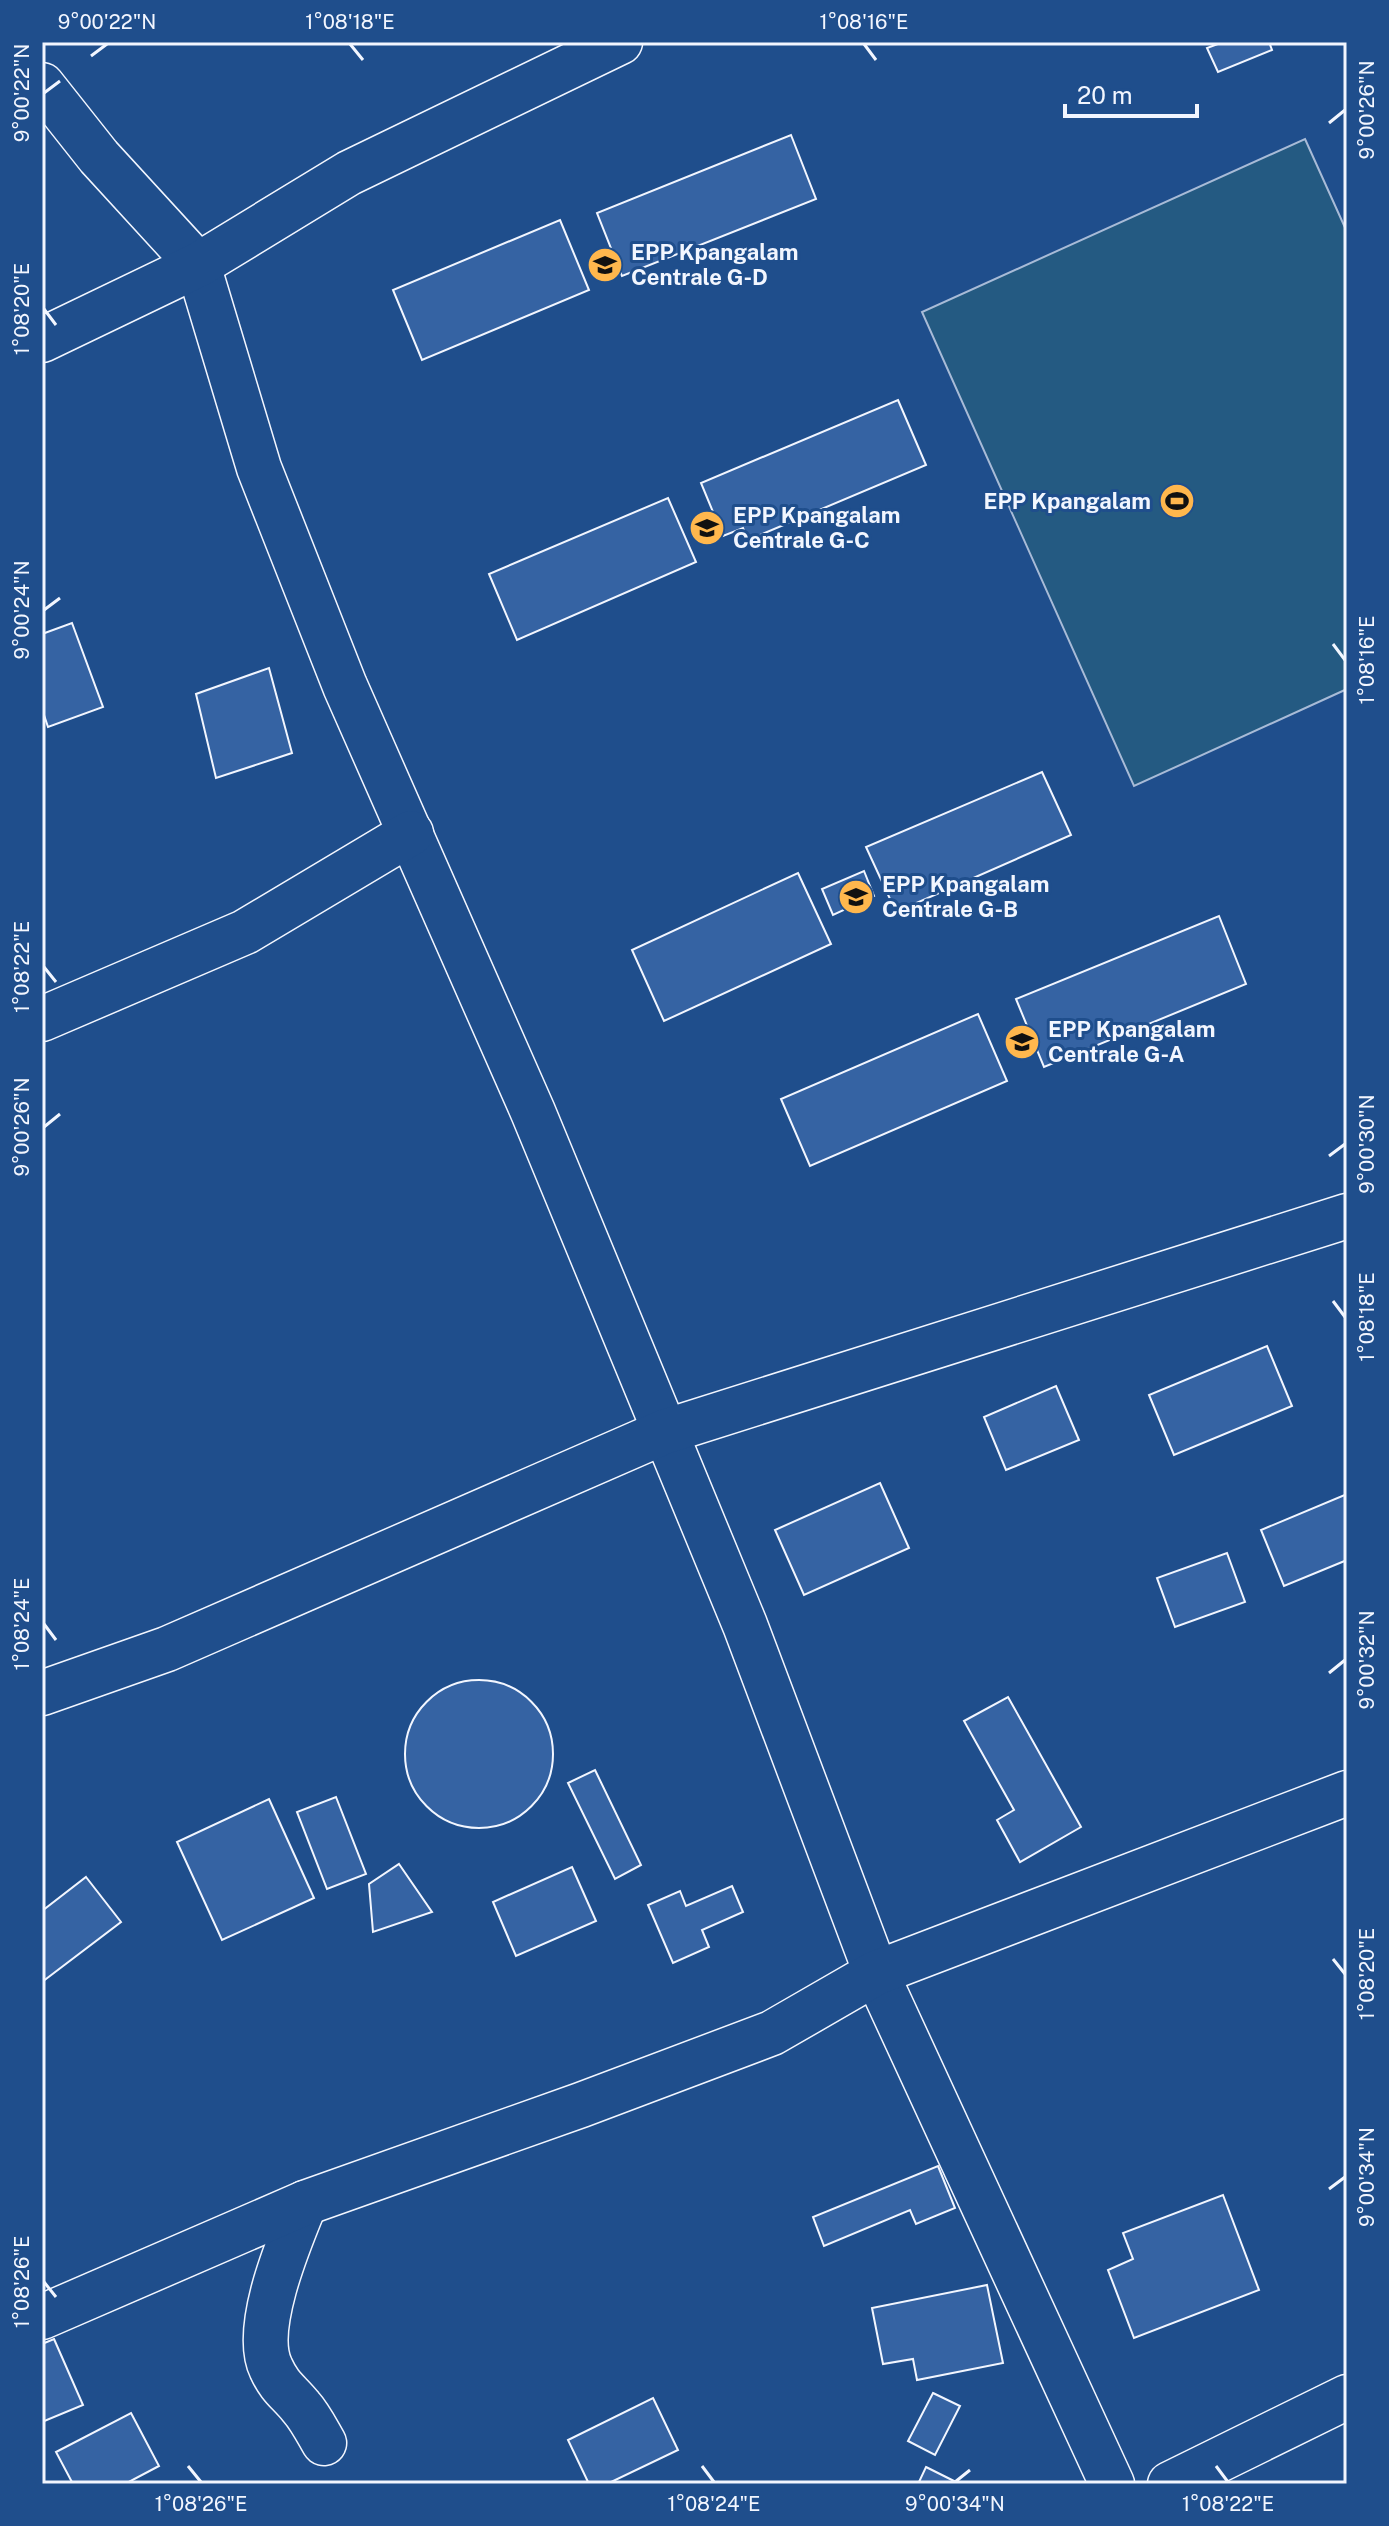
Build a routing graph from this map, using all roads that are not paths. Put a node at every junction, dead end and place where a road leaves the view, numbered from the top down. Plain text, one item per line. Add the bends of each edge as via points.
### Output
1 (620, 42) edge
2 (42, 85) edge
3 (198, 265) junction
4 (42, 340) edge
5 (411, 833) junction
6 (42, 1019) edge
7 (1347, 1216) edge
8 (664, 1432) junction
9 (42, 1693) edge
10 (1347, 1793) edge
11 (876, 1973) junction
12 (305, 2203) junction
13 (42, 2317) edge
14 (1347, 2397) edge
15 (324, 2443) dead end
16 (1112, 2484) edge
17 (1170, 2484) edge

1 - 3 street via 349,173
2 - 3 street via 99,157
3 - 4 street
3 - 5 street via 259,468 345,686
5 - 6 street via 245,932
5 - 8 street
7 - 8 street
8 - 9 street via 167,1649
8 - 11 street via 745,1625
10 - 11 street
11 - 12 street via 772,2033
11 - 16 street
12 - 13 street
12 - 15 street via 278,2275 264,2333 269,2365 281,2388 301,2406
14 - 17 street

